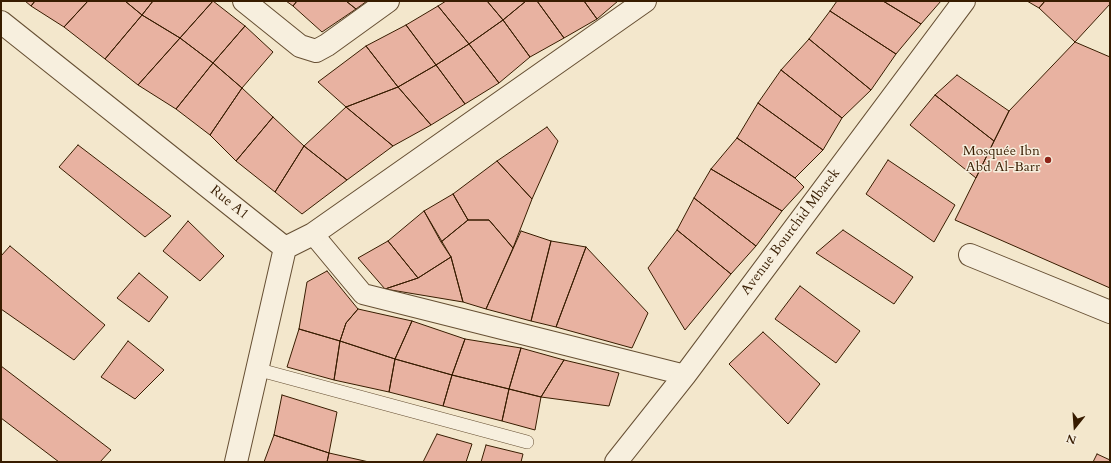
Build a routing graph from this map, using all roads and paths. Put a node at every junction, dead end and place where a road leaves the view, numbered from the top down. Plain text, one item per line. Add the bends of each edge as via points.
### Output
1 (244, 1) edge
2 (388, 1) edge
3 (645, 1) edge
4 (964, 1) edge
5 (1, 22) edge
6 (313, 234) junction
7 (285, 248) junction
8 (970, 255) dead end
9 (1110, 312) edge
10 (256, 369) junction
11 (685, 375) junction
12 (527, 442) dead end
13 (236, 462) edge
14 (616, 462) edge

1 - 2 street via 300,46 316,50 328,45
3 - 6 street
4 - 11 street, Avenue Bourchid Mbarek
5 - 7 street, Rue A1
6 - 7 street
6 - 11 street via 363,294
7 - 10 street
8 - 9 street
10 - 12 lane
10 - 13 street
11 - 14 street, Avenue Bourchid Mbarek

